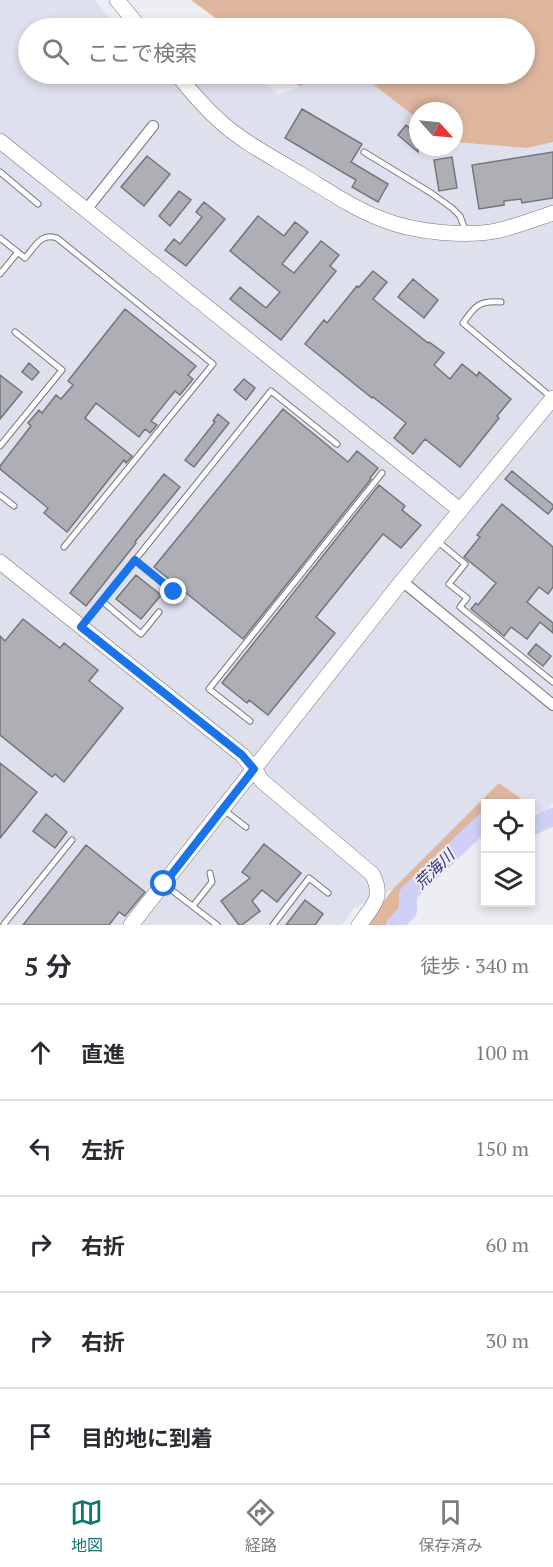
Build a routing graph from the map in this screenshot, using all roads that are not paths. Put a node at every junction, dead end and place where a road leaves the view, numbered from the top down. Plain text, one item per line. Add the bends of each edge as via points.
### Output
1 (117, 0) edge
2 (132, 18) edge
3 (185, 84) edge
4 (153, 126) dead end
5 (0, 141) edge
6 (364, 152) dead end
7 (0, 172) edge
8 (38, 204) dead end
9 (86, 210) junction
10 (553, 214) edge
11 (467, 233) junction
12 (0, 238) edge
13 (18, 252) junction
14 (0, 274) edge
15 (501, 302) dead end
16 (15, 332) dead end
17 (553, 398) edge
18 (337, 444) dead end
19 (0, 446) edge
20 (382, 473) dead end
21 (0, 495) edge
22 (14, 506) dead end
23 (460, 510) junction
24 (436, 540) junction
25 (64, 547) dead end
26 (135, 560) junction
27 (2, 566) edge
28 (402, 581) junction
29 (174, 592) dead end
30 (102, 602) junction
31 (159, 612) dead end
32 (81, 627) junction
33 (553, 682) edge
34 (553, 705) edge
35 (250, 721) dead end
36 (254, 769) junction
37 (222, 809) junction
38 (246, 827) dead end
39 (72, 840) dead end
40 (210, 873) dead end
41 (164, 884) junction
42 (328, 893) dead end
43 (193, 906) junction
44 (5, 925) edge
45 (131, 925) edge
46 (217, 925) edge
47 (273, 925) edge
48 (359, 925) edge

1 - 2 street
3 - 11 street via 224,125 249,143 361,210 412,227
4 - 9 street
5 - 9 street
6 - 11 lane via 452,208
7 - 8 lane
9 - 23 street
10 - 11 street via 498,231
12 - 13 lane
13 - 14 lane
13 - 25 lane via 25,258 43,237 57,238 213,364
15 - 17 lane via 481,303 463,323
16 - 19 lane via 62,370
17 - 23 street
18 - 26 lane via 271,391
20 - 35 lane via 209,689
21 - 22 lane
23 - 24 street
24 - 28 street
24 - 33 lane via 465,564 449,584 467,598 460,607
26 - 29 lane
26 - 30 lane
27 - 32 street
28 - 34 street
28 - 36 street
30 - 31 lane via 141,634
30 - 32 lane
32 - 36 street via 242,755
36 - 37 street
36 - 48 street via 262,781 372,874 376,881 375,904
37 - 38 lane
37 - 41 street
39 - 44 lane
40 - 43 lane via 212,882
41 - 43 lane
41 - 45 street
42 - 47 lane via 309,878
43 - 46 lane

